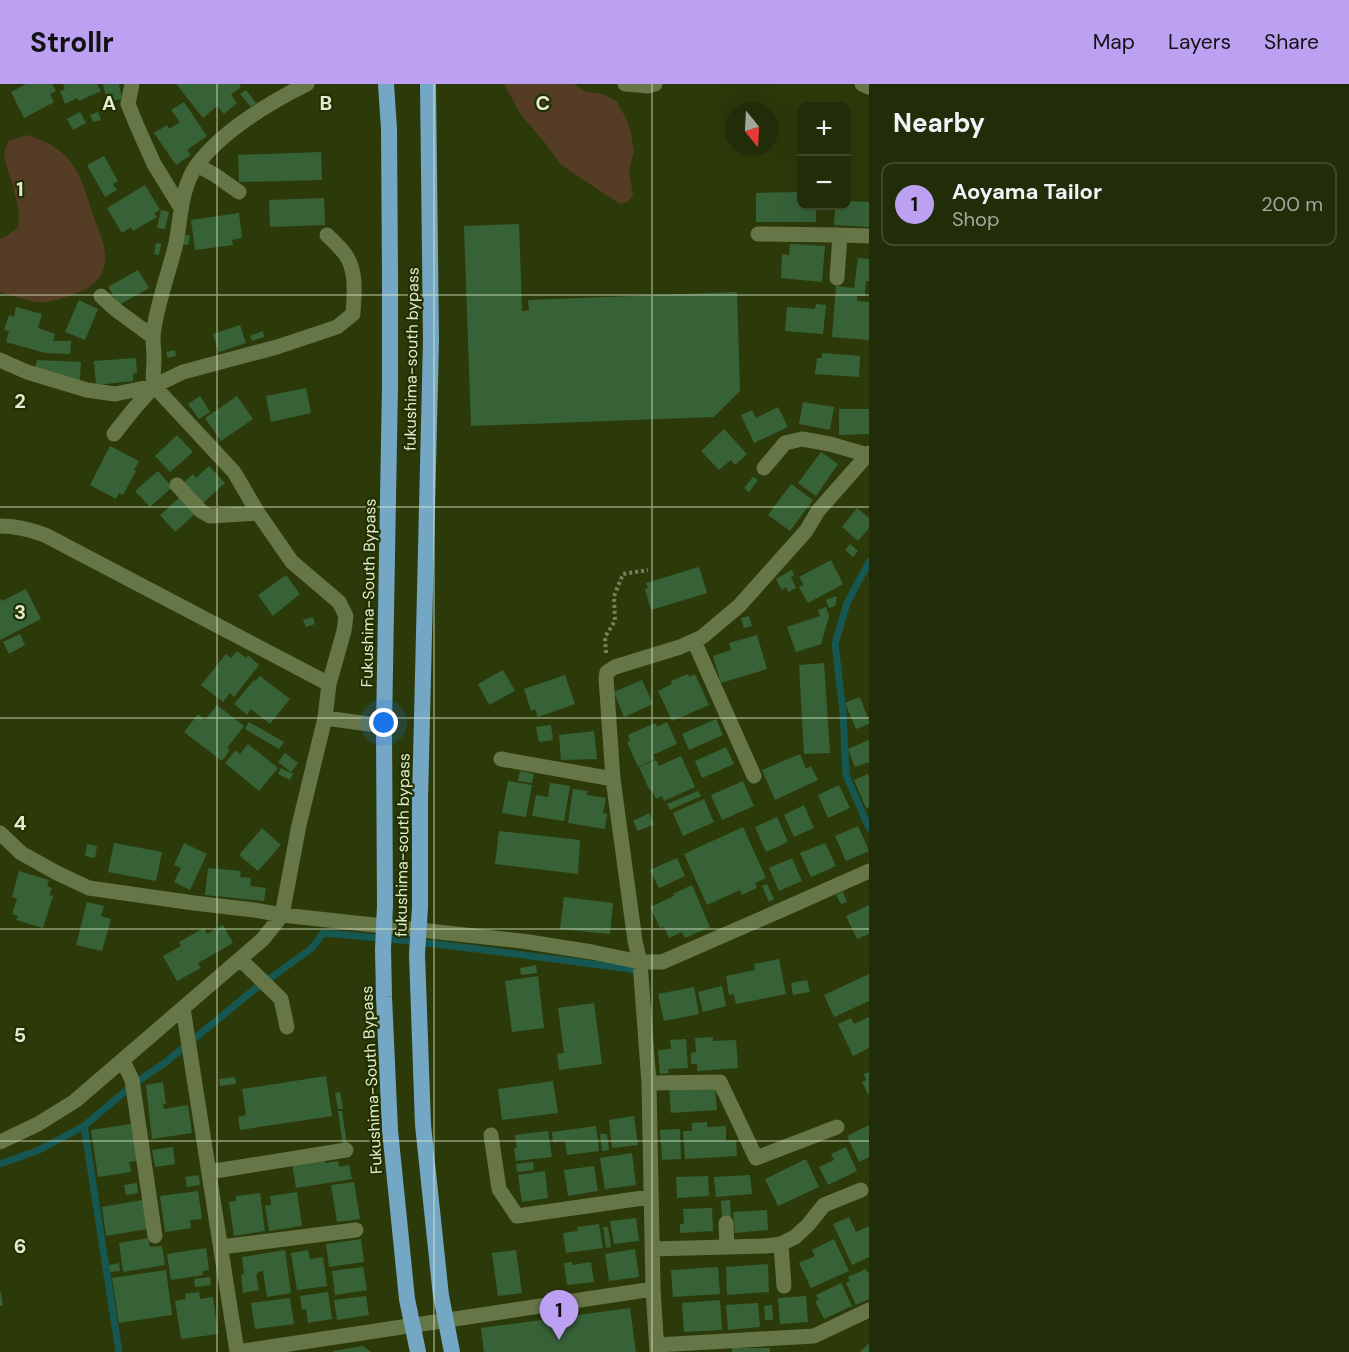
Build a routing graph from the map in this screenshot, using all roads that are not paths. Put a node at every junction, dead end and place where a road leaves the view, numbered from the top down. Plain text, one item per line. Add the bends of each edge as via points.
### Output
1 (132, 84) edge
2 (307, 84) edge
3 (386, 84) edge
4 (428, 84) edge
5 (626, 84) edge
6 (655, 84) edge
7 (862, 84) edge
8 (869, 87) edge
9 (197, 165) junction
10 (239, 192) dead end
11 (181, 208) junction
12 (758, 234) dead end
13 (327, 235) dead end
14 (840, 235) junction
15 (869, 236) edge
16 (837, 278) dead end
17 (101, 296) dead end
18 (153, 338) junction
19 (0, 360) edge
20 (154, 386) junction
21 (114, 434) dead end
22 (868, 454) edge
23 (764, 468) dead end
24 (177, 485) dead end
25 (258, 513) junction
26 (0, 526) edge
27 (694, 641) junction
28 (329, 684) junction
29 (325, 718) junction
30 (384, 726) junction
31 (501, 759) dead end
32 (754, 776) dead end
33 (613, 779) junction
34 (0, 833) edge
35 (869, 871) edge
36 (282, 915) junction
37 (240, 959) junction
38 (640, 962) junction
39 (183, 1008) junction
40 (287, 1027) dead end
41 (123, 1061) junction
42 (649, 1083) junction
43 (837, 1127) dead end
44 (491, 1135) dead end
45 (0, 1142) edge
46 (346, 1149) dead end
47 (209, 1172) junction
48 (861, 1190) dead end
49 (650, 1197) junction
50 (726, 1223) dead end
51 (356, 1230) dead end
52 (155, 1236) dead end
53 (781, 1244) junction
54 (221, 1247) junction
55 (727, 1247) junction
56 (652, 1249) junction
57 (784, 1286) dead end
58 (653, 1289) junction
59 (869, 1310) edge
60 (785, 1345) edge
61 (416, 1346) edge
62 (657, 1348) edge
63 (452, 1352) edge

1 - 11 street via 128,104 154,164
2 - 9 street via 253,115 214,145
3 - 30 highway, Fukushima-South Bypass via 390,374
4 - 63 highway, fukushima-south bypass via 431,340 417,954 423,1125 441,1296
5 - 6 street
7 - 8 street
9 - 10 street
9 - 11 street
11 - 18 street
12 - 14 street
13 - 20 street via 353,268 353,314 337,327 183,372
14 - 15 street
14 - 16 street
17 - 18 street
18 - 20 street
19 - 20 street via 27,372 96,391 115,394
20 - 21 street
20 - 25 street via 234,472
22 - 23 street via 802,439 785,442
22 - 27 street via 739,606
24 - 25 street via 210,516
25 - 28 street via 292,562 339,602 346,616
26 - 28 street via 26,528 45,535
27 - 32 street
27 - 33 street via 607,672
28 - 29 street
29 - 30 street
29 - 36 street
30 - 61 highway, Fukushima-South Bypass via 383,949 390,1130 407,1299
31 - 33 street
33 - 38 street
34 - 36 street via 21,853 89,888
35 - 38 street via 662,962
36 - 37 street
36 - 38 street via 522,941
37 - 39 street
37 - 40 street via 281,999
38 - 42 street
39 - 41 street
39 - 47 street
41 - 45 street via 75,1101
41 - 52 street via 132,1080
42 - 43 street via 720,1082 756,1158
42 - 49 street
44 - 49 street via 499,1189 517,1216
46 - 47 street
47 - 54 street
48 - 53 street via 824,1205 795,1237
49 - 56 street
50 - 55 street
51 - 54 street
53 - 55 street
53 - 57 street
54 - 58 street via 237,1352
55 - 56 street
56 - 58 street
58 - 62 street
59 - 60 street
60 - 62 street

